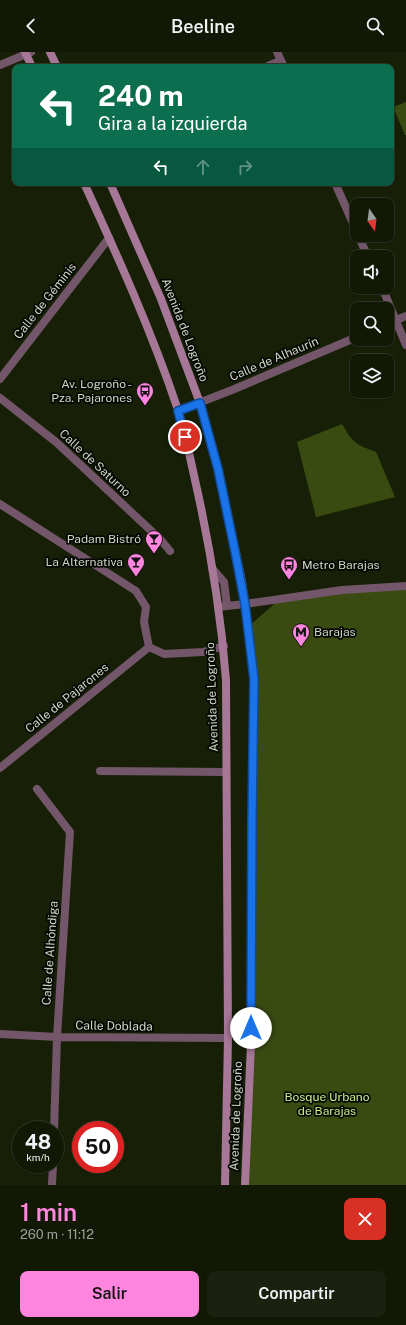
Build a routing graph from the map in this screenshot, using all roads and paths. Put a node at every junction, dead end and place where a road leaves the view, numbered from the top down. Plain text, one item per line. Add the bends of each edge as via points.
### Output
1 (50, 52) edge
2 (28, 53) edge
3 (281, 60) edge
4 (31, 64) edge
5 (56, 64) edge
6 (271, 64) edge
7 (0, 65) edge
8 (85, 186) edge
9 (111, 186) edge
10 (336, 186) edge
11 (350, 216) edge
12 (109, 238) junction
13 (385, 294) edge
14 (406, 316) edge
15 (396, 320) junction
16 (350, 340) edge
17 (406, 345) edge
18 (0, 379) edge
19 (0, 398) edge
20 (200, 403) junction
21 (178, 411) junction
22 (0, 504) edge
23 (170, 551) dead end
24 (212, 568) junction
25 (406, 586) edge
26 (245, 604) junction
27 (227, 606) junction
28 (218, 607) junction
29 (224, 646) junction
30 (149, 647) junction
31 (0, 768) edge
32 (100, 771) dead end
33 (226, 772) junction
34 (36, 789) dead end
35 (0, 1034) edge
36 (57, 1037) junction
37 (228, 1038) junction
38 (54, 1121) edge
39 (53, 1173) edge
40 (52, 1185) edge
41 (225, 1185) edge
42 (246, 1185) edge

1 - 5 main road
2 - 4 main road
2 - 7 street
3 - 6 lane
8 - 12 main road, Avenida de Logroño
9 - 20 main road, Avenida de Logroño via 161,299
10 - 11 street
12 - 18 street, Calle de Géminis
12 - 21 main road, Avenida de Logroño via 151,335
13 - 15 street
14 - 15 street
15 - 17 street
16 - 20 street, Calle de Alhaurín
19 - 23 street, Calle de Saturno via 56,442
20 - 21 street, Calle de Alhaurín
20 - 26 main road, Avenida de Logroño via 218,469
21 - 24 main road, Avenida de Logroño via 206,527
22 - 30 street via 136,591 146,606 144,622
24 - 27 street via 224,582
24 - 28 main road, Avenida de Logroño
25 - 26 street via 342,590
26 - 27 street
26 - 42 main road, Avenida de Logroño via 254,679 251,1043
27 - 28 street
28 - 29 main road, Avenida de Logroño
29 - 30 street via 203,652 164,654
29 - 33 main road, Avenida de Logroño
30 - 31 street, Calle de Pajarones
32 - 33 street
33 - 37 main road, Avenida de Logroño
34 - 36 street, Calle de Alhóndiga via 70,832
35 - 36 street, Calle Doblada
36 - 37 street, Calle Doblada
36 - 38 street, Calle de Alhóndiga
37 - 41 main road, Avenida de Logroño
39 - 40 street

